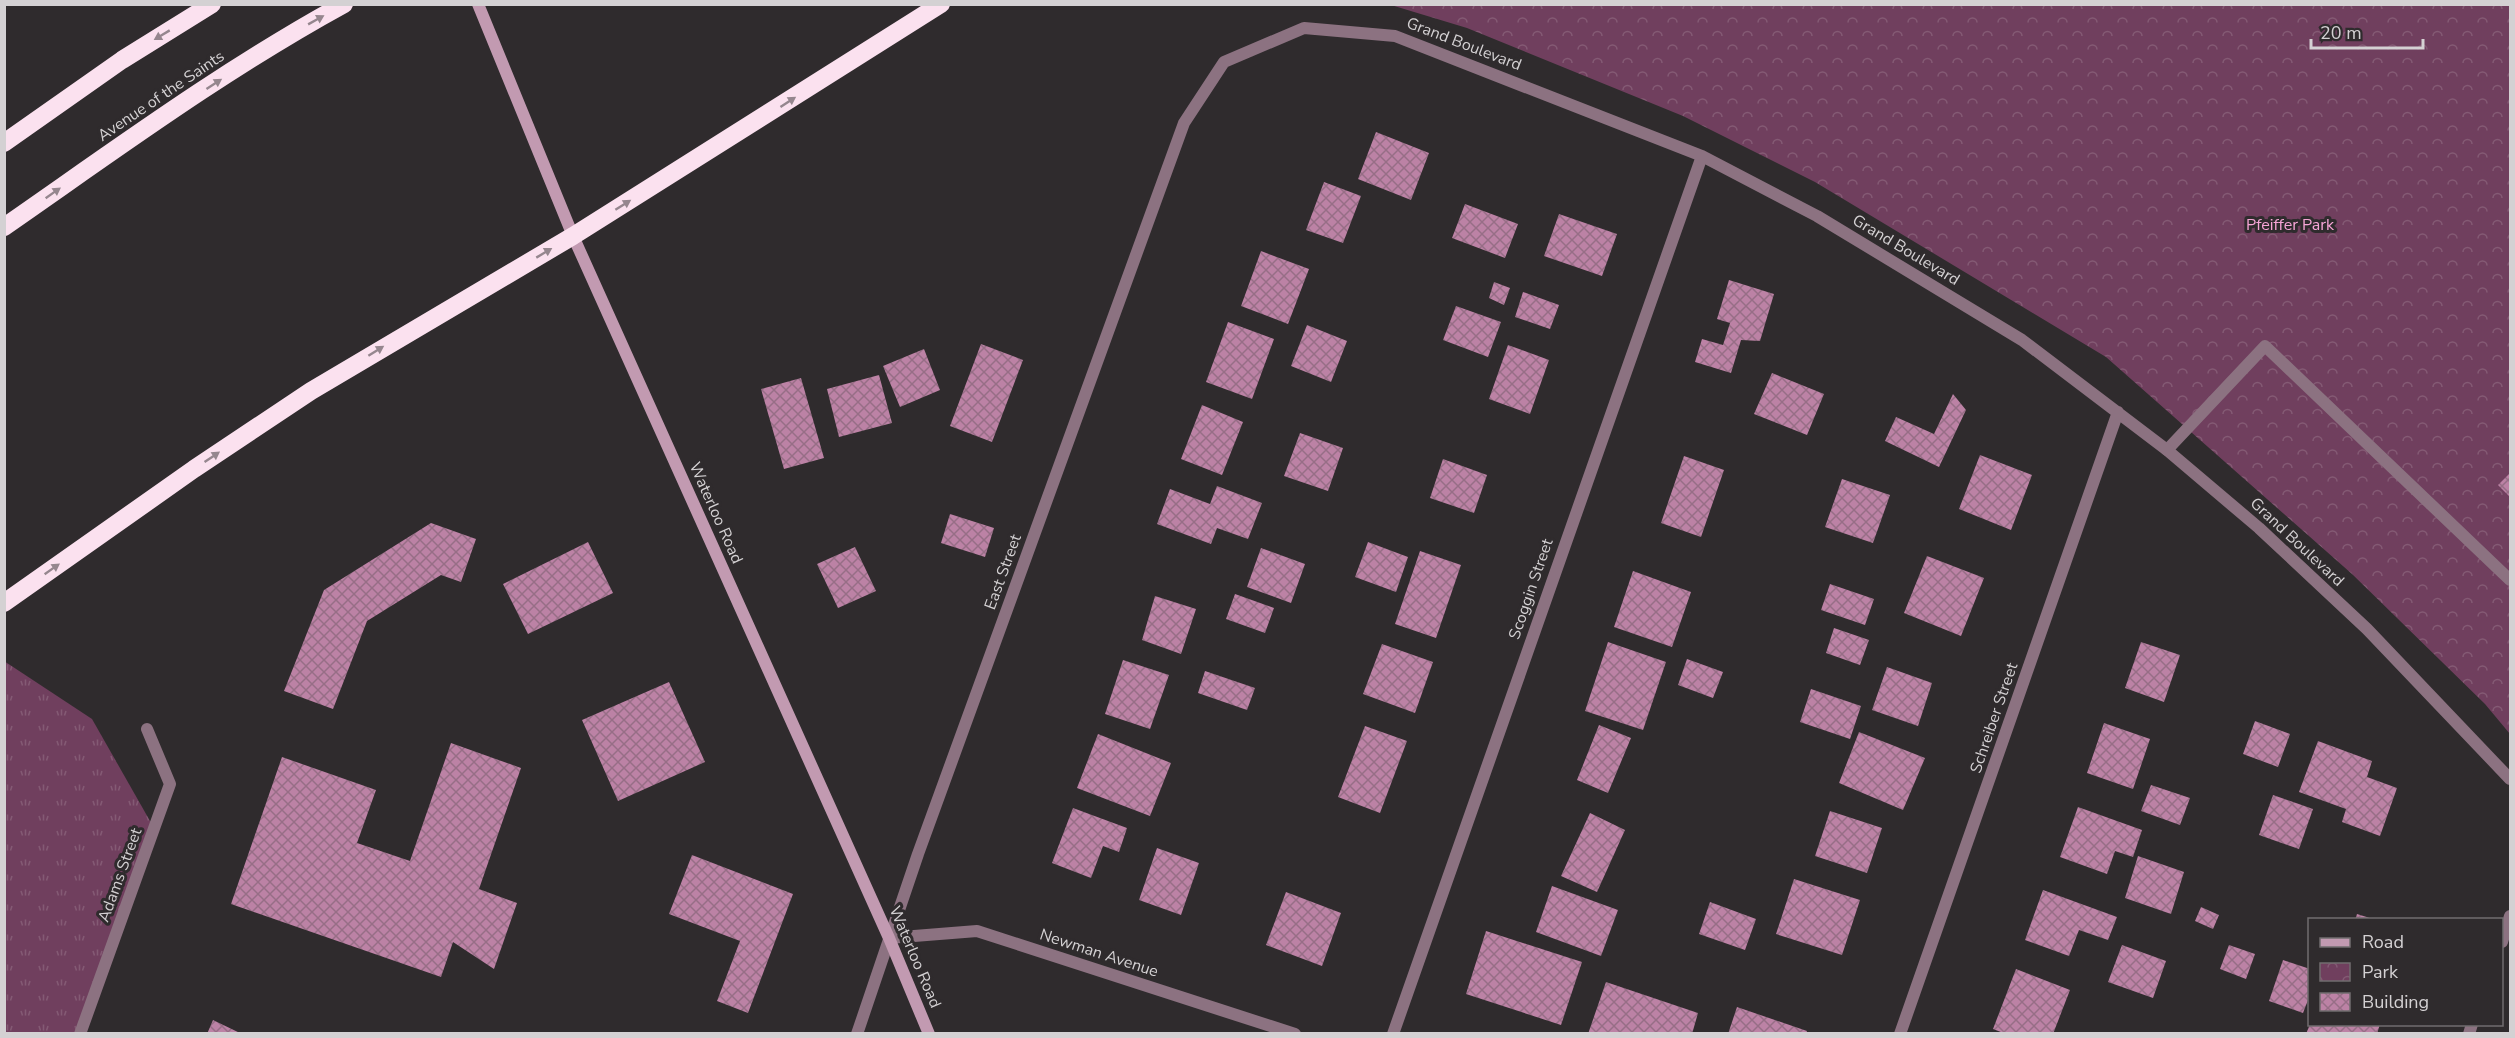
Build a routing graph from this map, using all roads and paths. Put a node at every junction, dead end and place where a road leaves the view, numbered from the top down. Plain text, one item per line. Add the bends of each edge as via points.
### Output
1 (212, 4) edge
2 (344, 4) edge
3 (478, 4) edge
4 (941, 4) edge
5 (1184, 123) joint
6 (4, 143) edge
7 (1702, 156) junction
8 (4, 226) edge
9 (573, 236) junction
10 (2118, 412) junction
11 (2167, 450) junction
12 (2511, 580) edge
13 (4, 603) edge
14 (147, 729) dead end
15 (2511, 779) edge
16 (2511, 916) edge
17 (889, 938) junction
18 (2503, 939) edge
19 (80, 1034) edge
20 (857, 1034) edge
21 (929, 1034) edge
22 (1295, 1034) edge
23 (1393, 1034) edge
24 (1900, 1034) edge

1 -> 6 highway via 122,60
8 -> 2 highway, Avenue of the Saints via 287,35
3 - 9 main road, Waterloo Road
9 -> 4 highway
5 - 7 street, Grand Boulevard via 1224,62 1304,28 1395,36
5 - 17 street, East Street
7 - 10 street, Grand Boulevard via 1924,278 2022,340
7 - 23 street, Scoggin Street
13 -> 9 highway via 311,391
9 - 17 main road, Waterloo Road
10 - 11 street, Grand Boulevard
10 - 24 street, Schreiber Street
11 - 12 street via 2265,346
11 - 15 street, Grand Boulevard via 2259,528 2367,629
14 - 19 street, Adams Street via 170,784
16 - 18 street
17 - 20 street, East Street
17 - 21 main road, Waterloo Road
17 - 22 street, Newman Avenue via 977,931

